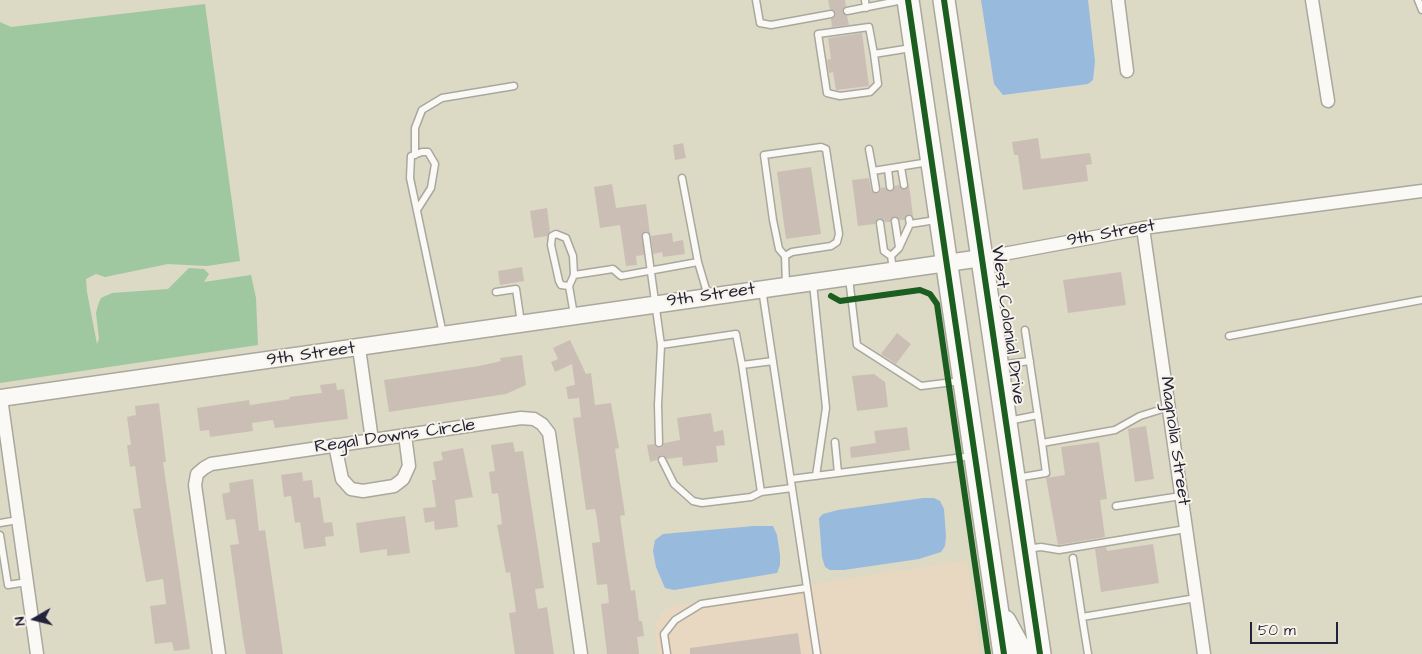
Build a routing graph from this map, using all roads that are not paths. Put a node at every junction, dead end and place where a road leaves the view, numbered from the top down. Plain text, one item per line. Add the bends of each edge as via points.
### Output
1 (756, 0) edge
2 (865, 0) edge
3 (903, 0) edge
4 (908, 0) edge
5 (944, 0) edge
6 (1118, 0) edge
7 (1312, 0) edge
8 (1418, 0) edge
9 (866, 8) junction
10 (1422, 10) edge
11 (847, 11) dead end
12 (831, 14) dead end
13 (915, 48) junction
14 (874, 54) junction
15 (1127, 71) dead end
16 (514, 86) dead end
17 (1328, 101) dead end
18 (869, 149) dead end
19 (415, 155) junction
20 (932, 162) junction
21 (901, 166) junction
22 (888, 168) junction
23 (873, 171) junction
24 (682, 178) dead end
25 (904, 185) dead end
26 (890, 187) dead end
27 (876, 189) dead end
28 (1422, 190) edge
29 (417, 210) junction
30 (941, 219) junction
31 (895, 221) dead end
32 (880, 223) dead end
33 (1143, 228) junction
34 (646, 236) dead end
35 (899, 248) junction
36 (785, 256) junction
37 (982, 258) junction
38 (698, 262) junction
39 (892, 263) junction
40 (948, 264) junction
41 (652, 270) junction
42 (574, 275) junction
43 (849, 278) junction
44 (813, 282) junction
45 (569, 286) junction
46 (786, 286) junction
47 (762, 289) junction
48 (496, 292) dead end
49 (708, 297) junction
50 (1422, 300) edge
51 (656, 304) junction
52 (574, 316) junction
53 (521, 324) junction
54 (1025, 330) dead end
55 (444, 335) junction
56 (1229, 336) dead end
57 (660, 345) junction
58 (360, 348) junction
59 (1030, 360) junction
60 (773, 361) junction
61 (742, 365) junction
62 (998, 365) junction
63 (964, 381) junction
64 (0, 398) edge
65 (1169, 407) junction
66 (1038, 415) junction
67 (1006, 421) junction
68 (405, 435) junction
69 (372, 440) junction
70 (835, 442) dead end
71 (659, 443) dead end
72 (1042, 443) junction
73 (335, 445) junction
74 (975, 456) junction
75 (662, 460) dead end
76 (838, 473) junction
77 (816, 476) junction
78 (1015, 479) junction
79 (791, 480) junction
80 (792, 488) junction
81 (761, 492) junction
82 (1181, 496) junction
83 (1116, 506) dead end
84 (18, 520) junction
85 (0, 523) edge
86 (1186, 529) junction
87 (0, 536) edge
88 (1025, 549) junction
89 (1073, 558) dead end
90 (27, 582) junction
91 (807, 588) junction
92 (1196, 598) junction
93 (997, 605) junction
94 (1082, 617) junction
95 (37, 654) edge
96 (219, 654) edge
97 (581, 654) edge
98 (667, 654) edge
99 (817, 654) edge
100 (1004, 654) edge
101 (1023, 654) edge
102 (1040, 654) edge
103 (1088, 654) edge
104 (1204, 654) edge

1 - 12 lane via 760,23 771,25
2 - 9 lane
3 - 9 lane
4 - 13 highway
5 - 37 highway, West Colonial Drive
6 - 15 street
7 - 17 street
8 - 10 lane
9 - 11 lane
13 - 14 lane
13 - 20 highway
14 - 14 lane via 869,26 818,34 826,92 840,96 870,92 878,84
16 - 19 lane via 442,98 422,110 414,128
18 - 23 lane
19 - 29 lane via 411,156 410,178
19 - 29 lane via 428,152 435,164 431,188
20 - 21 lane
20 - 30 highway
21 - 22 lane
21 - 25 lane
22 - 23 lane
22 - 26 lane
23 - 27 lane
24 - 38 lane
28 - 33 street, 9th Street
29 - 55 lane
30 - 35 lane via 910,222
30 - 40 highway
31 - 35 lane
32 - 39 lane via 884,251
33 - 37 street, 9th Street
33 - 65 street, Magnolia Street
34 - 41 lane
35 - 39 lane
36 - 36 lane via 837,242 839,234 826,149 821,147 764,155 772,220 779,249
36 - 46 lane
37 - 40 street, 9th Street
37 - 62 highway, West Colonial Drive
38 - 41 lane
38 - 49 lane
39 - 40 street, 9th Street
39 - 43 street, 9th Street
40 - 63 highway
41 - 42 lane via 621,276 613,269
41 - 51 lane
42 - 45 lane
42 - 45 lane via 566,238 556,234 552,236 551,244 559,281 561,285
43 - 44 street, 9th Street
43 - 63 lane via 857,344 922,386
44 - 46 street, 9th Street
44 - 77 lane via 826,408
45 - 52 lane
46 - 47 street, 9th Street
47 - 49 street, 9th Street
47 - 60 lane
48 - 53 lane via 516,289
49 - 51 street, 9th Street
50 - 56 lane
51 - 52 street, 9th Street
51 - 57 lane
52 - 53 street, 9th Street
53 - 55 street, 9th Street
54 - 59 lane
55 - 58 street, 9th Street
57 - 61 lane via 736,334
57 - 71 lane
58 - 64 street, 9th Street
58 - 69 street
59 - 62 lane
59 - 66 lane
60 - 61 lane
60 - 79 lane
61 - 81 lane
62 - 67 highway, West Colonial Drive
63 - 74 highway
64 - 84 street
65 - 72 lane via 1140,416 1116,430
65 - 82 street, Magnolia Street
66 - 67 lane
66 - 72 lane
67 - 78 highway, West Colonial Drive
68 - 69 street, Regal Downs Circle
68 - 73 street via 409,466 403,479 394,486 363,491 351,489 342,479
68 - 97 street, Regal Downs Circle via 521,418 534,419 542,424 549,433
69 - 73 street, Regal Downs Circle
70 - 76 lane
72 - 78 lane via 1046,473
73 - 96 street, Regal Downs Circle via 211,464 197,474 195,485
74 - 76 lane
74 - 93 highway
75 - 81 lane via 674,484 693,501 702,503 751,497
76 - 77 lane
77 - 79 lane
78 - 88 highway, West Colonial Drive
79 - 80 lane
80 - 81 lane
80 - 91 lane
82 - 83 lane
82 - 86 street, Magnolia Street
84 - 85 lane
84 - 90 street
86 - 88 lane via 1059,550
86 - 92 street, Magnolia Street
87 - 90 lane via 8,585
88 - 102 highway, West Colonial Drive
89 - 94 lane
90 - 95 street
91 - 98 lane via 701,604 675,620 664,634
91 - 99 lane
92 - 94 lane
92 - 104 street, Magnolia Street
93 - 100 highway
93 - 101 highway
94 - 103 lane

